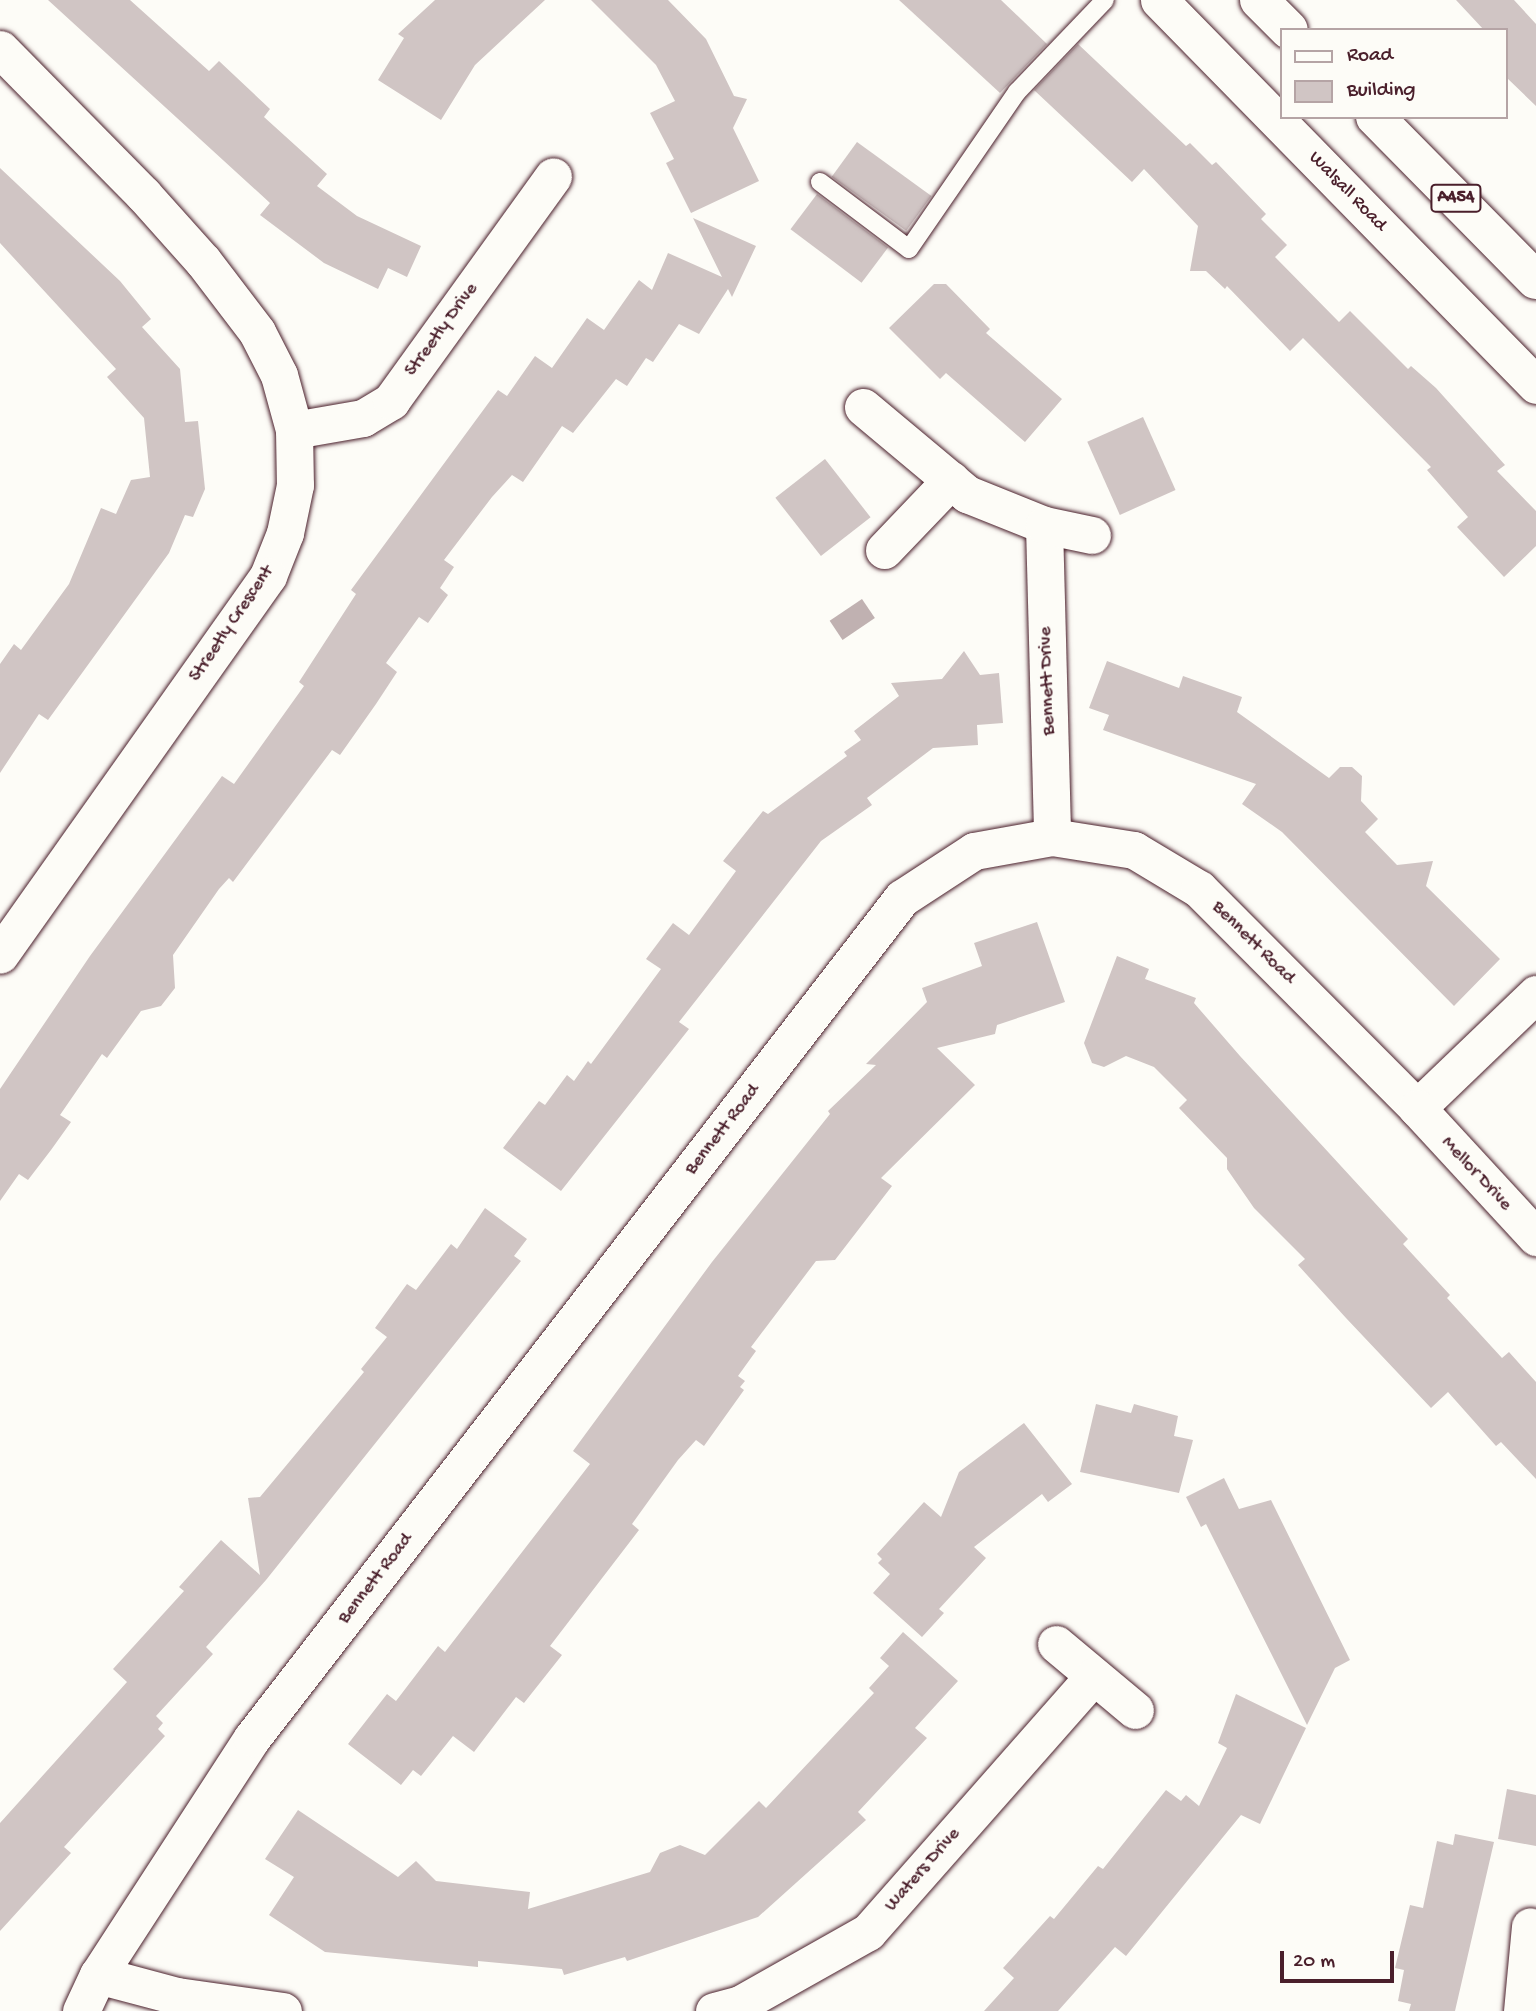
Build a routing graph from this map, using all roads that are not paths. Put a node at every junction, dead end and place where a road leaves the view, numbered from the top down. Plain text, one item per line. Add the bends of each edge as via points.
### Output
1 (1105, 0) edge
2 (1159, 0) edge
3 (1259, 0) edge
4 (1287, 28) edge
5 (0, 49) edge
6 (1377, 119) edge
7 (553, 176) dead end
8 (820, 182) dead end
9 (1536, 280) edge
10 (1536, 385) edge
11 (863, 407) dead end
12 (294, 430) junction
13 (951, 480) junction
14 (1044, 525) junction
15 (1092, 535) dead end
16 (884, 550) dead end
17 (1052, 837) junction
18 (0, 955) edge
19 (1536, 994) edge
20 (1417, 1108) junction
21 (1536, 1237) edge
22 (1056, 1644) dead end
23 (1094, 1676) junction
24 (1135, 1710) dead end
25 (1530, 1926) dead end
26 (98, 1975) junction
27 (1527, 1995) edge
28 (81, 2011) edge
29 (284, 2011) edge
30 (714, 2011) edge

1 - 8 lane via 1017,92 909,248
2 - 10 street, Walsall Road
3 - 4 main road
5 - 12 street, Streetly Crescent via 203,261 257,332 279,375
6 - 9 main road, A454
7 - 12 street, Streetly Drive via 391,401 363,418
11 - 13 street
12 - 18 street, Streetly Crescent via 295,485 285,533 268,576
13 - 14 street via 967,494
13 - 16 street
14 - 15 street
14 - 17 street, Bennett Drive
17 - 20 street, Bennett Road via 1134,850 1199,889
17 - 26 street, Bennett Road via 974,851 902,898 252,1738
19 - 20 street
20 - 21 street, Mellor Drive
22 - 23 street
23 - 24 street
23 - 30 street, Waters Drive via 868,1932 740,2004
25 - 27 street
26 - 28 street, Bennett Road
26 - 29 street via 177,1996

